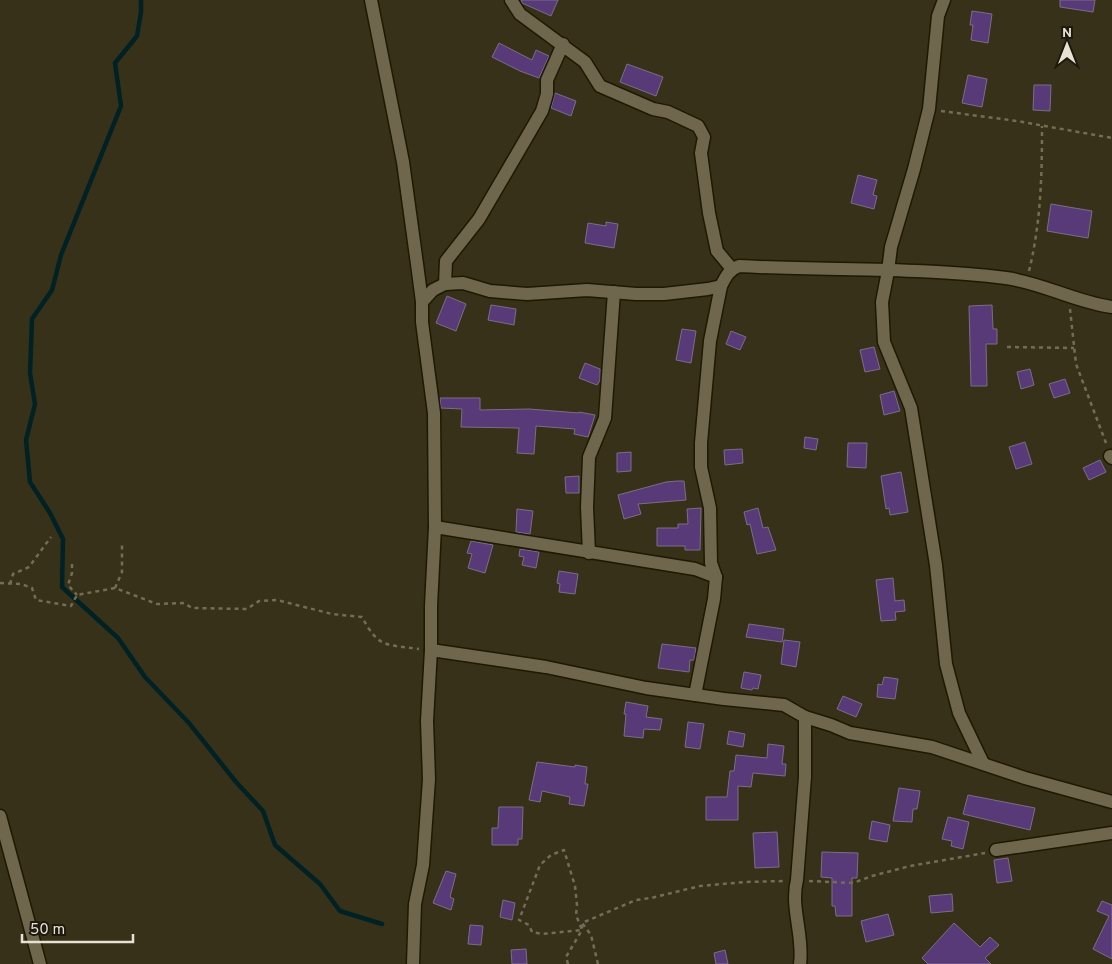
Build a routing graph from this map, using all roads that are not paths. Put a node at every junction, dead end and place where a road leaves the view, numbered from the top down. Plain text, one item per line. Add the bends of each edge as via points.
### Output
1 (371, 0) edge
2 (510, 0) edge
3 (944, 0) edge
4 (563, 44) junction
5 (732, 269) junction
6 (888, 271) junction
7 (445, 284) junction
8 (721, 286) junction
9 (614, 292) junction
10 (422, 302) junction
11 (1112, 307) edge
12 (434, 527) junction
13 (588, 553) junction
14 (716, 577) junction
15 (431, 650) junction
16 (695, 695) junction
17 (805, 717) junction
18 (983, 763) junction
19 (1112, 802) edge
20 (0, 816) edge
21 (1112, 833) edge
22 (996, 850) road end
23 (40, 964) edge
24 (412, 964) edge
25 (800, 964) edge

1 - 10 street via 403,162
2 - 4 street via 520,14
3 - 6 street via 938,16 929,109 891,247
4 - 5 street via 585,62 600,86 698,126 704,137 701,153 717,251
4 - 7 street via 547,80 542,112 479,219 446,261
5 - 6 street via 739,266
5 - 8 street
6 - 11 street via 965,274 1026,282
6 - 18 street via 882,302 884,342 910,408 936,564 946,664 959,714
7 - 9 street via 463,283 490,291 526,294 587,290
7 - 10 street via 433,290
8 - 9 street via 664,294
8 - 14 street via 710,341 701,443 701,467 710,508 711,563
9 - 13 street via 605,418 589,457
10 - 12 street via 434,413
12 - 13 street
12 - 15 street
13 - 14 street via 695,569
14 - 16 street
15 - 16 street via 546,667
15 - 24 street via 427,721 429,779 423,865 415,904
16 - 17 street via 784,705
17 - 18 street via 850,733 932,747
17 - 25 street via 805,777 794,891 802,954
18 - 19 street
20 - 23 street
21 - 22 street

